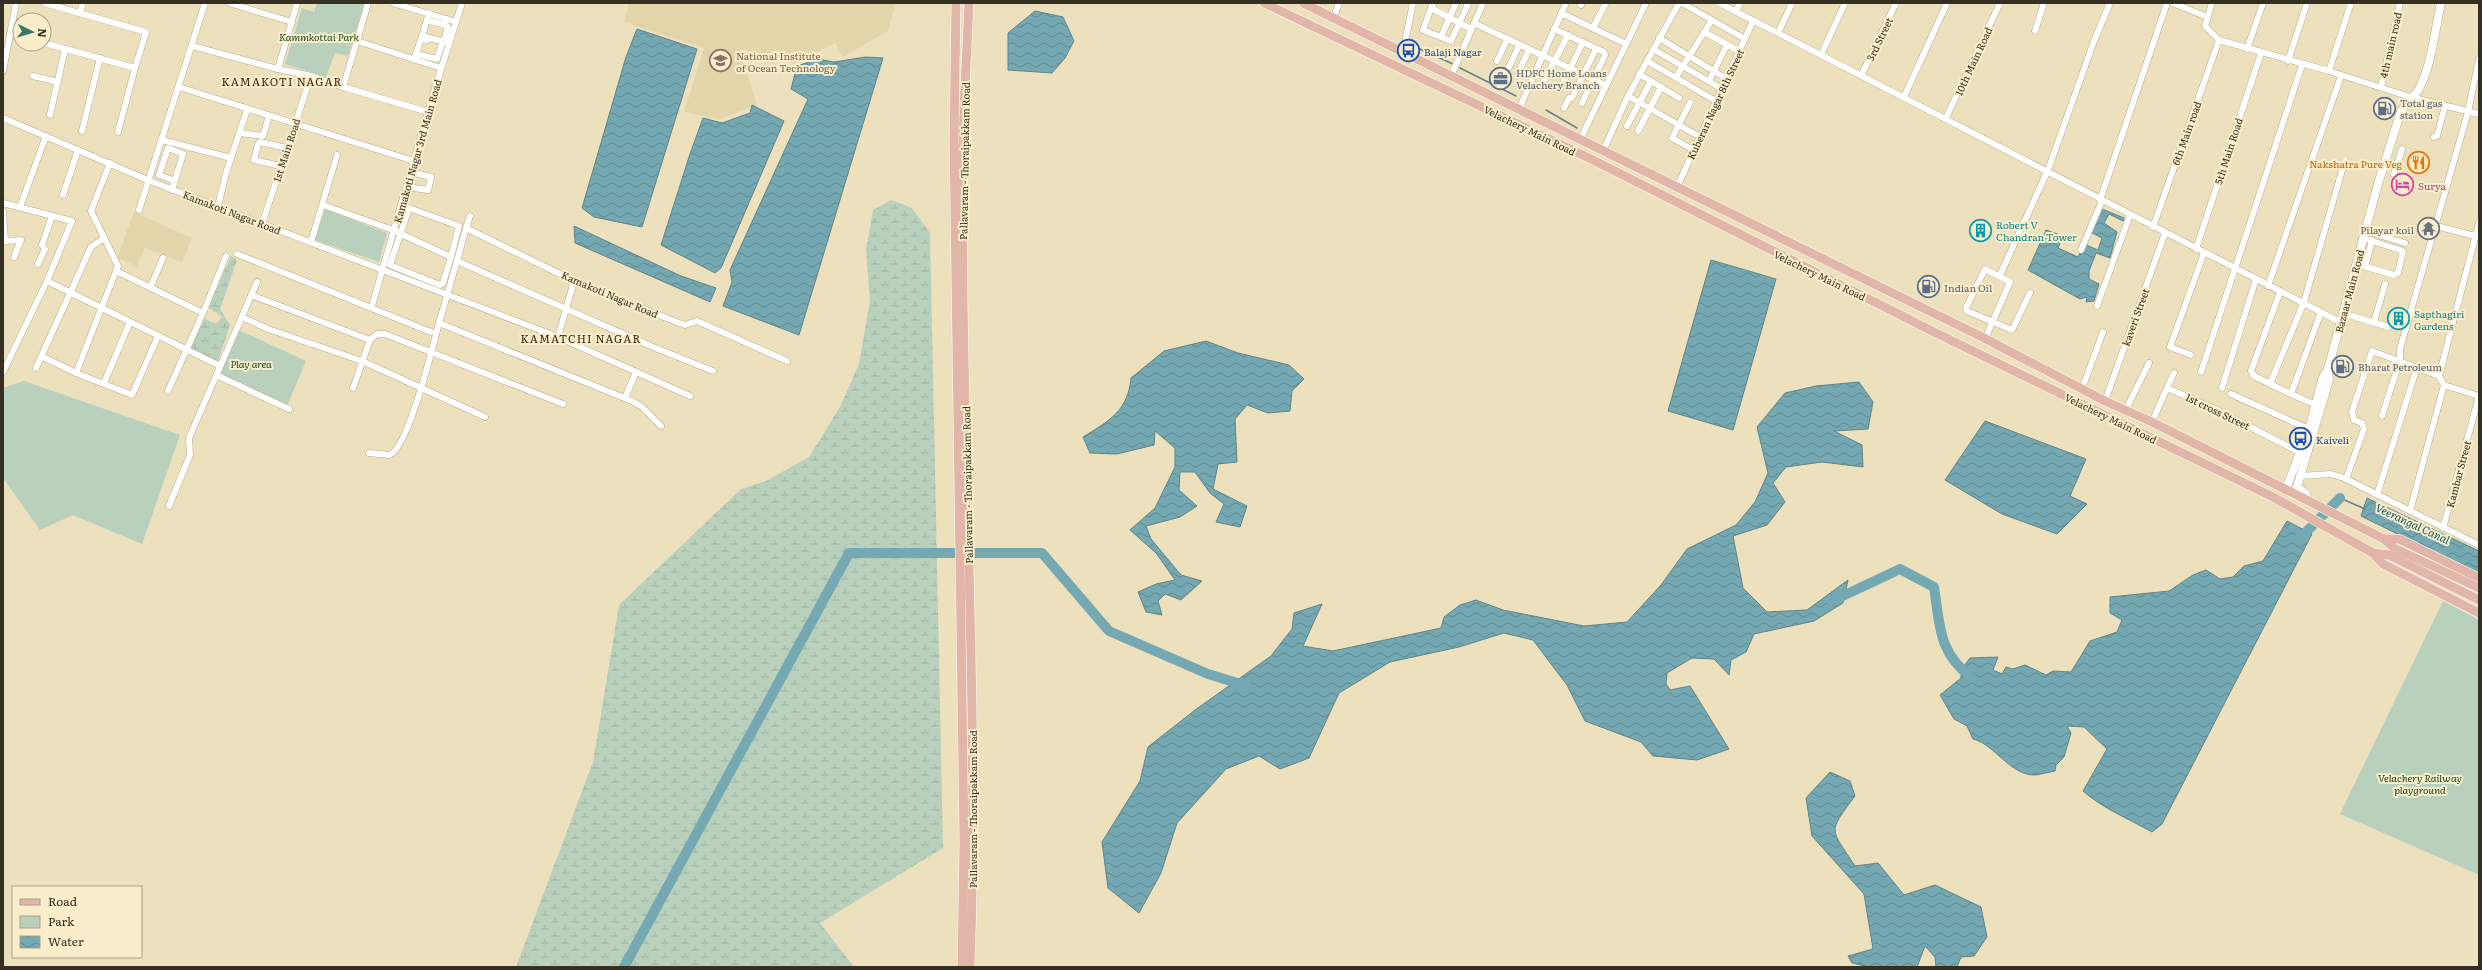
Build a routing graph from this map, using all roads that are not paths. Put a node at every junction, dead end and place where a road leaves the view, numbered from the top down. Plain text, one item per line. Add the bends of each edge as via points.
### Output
1 (16, 3) edge
2 (44, 3) edge
3 (83, 3) edge
4 (205, 3) edge
5 (229, 3) edge
6 (297, 3) edge
7 (368, 3) edge
8 (393, 3) edge
9 (462, 3) edge
10 (956, 3) edge
11 (969, 3) edge
12 (1264, 3) edge
13 (1303, 3) edge
14 (1339, 3) edge
15 (1413, 3) edge
16 (1456, 3) edge
17 (1466, 3) edge
18 (1483, 3) edge
19 (1566, 3) edge
20 (1606, 3) edge
21 (1646, 3) edge
22 (1679, 3) edge
23 (1682, 3) edge
24 (1719, 3) edge
25 (1740, 3) edge
26 (1792, 3) edge
27 (1845, 3) edge
28 (1896, 3) edge
29 (1947, 3) edge
30 (2000, 3) edge
31 (2044, 3) edge
32 (2110, 3) edge
33 (2167, 3) edge
34 (2173, 3) edge
35 (2212, 3) edge
36 (2263, 3) edge
37 (2307, 3) edge
38 (2351, 3) edge
39 (2400, 3) edge
40 (2436, 3) edge
41 (2441, 3) edge
42 (53, 4) edge
43 (1432, 6) edge
44 (1312, 8) junction
45 (80, 12) junction
46 (1736, 12) junction
47 (1561, 13) junction
48 (428, 17) junction
49 (1449, 17) junction
50 (2207, 18) junction
51 (1333, 19) junction
52 (1712, 20) junction
53 (1753, 21) junction
54 (292, 22) junction
55 (446, 22) junction
56 (456, 22) junction
57 (1304, 22) junction
58 (1460, 23) junction
59 (1472, 26) junction
60 (1593, 28) junction
61 (1554, 29) junction
62 (2034, 31) dead end
63 (1704, 32) junction
64 (1778, 33) junction
65 (10, 34) joint
66 (1498, 35) junction
67 (1568, 35) junction
68 (1441, 37) junction
69 (1659, 38) junction
70 (1745, 39) junction
71 (1507, 40) junction
72 (2219, 40) junction
73 (357, 41) junction
74 (1494, 42) dead end
75 (1583, 42) junction
76 (446, 44) junction
77 (1626, 44) junction
78 (1727, 44) junction
79 (52, 45) edge
80 (192, 46) junction
81 (1519, 46) junction
82 (65, 49) junction
83 (1596, 49) junction
84 (1653, 49) junction
85 (2247, 49) junction
86 (1529, 50) junction
87 (1403, 52) junction
88 (1739, 52) junction
89 (2261, 53) junction
90 (1820, 55) junction
91 (1689, 56) junction
92 (415, 57) junction
93 (1541, 57) junction
94 (100, 58) junction
95 (2479, 59) edge
96 (1497, 61) dead end
97 (1647, 61) junction
98 (2288, 61) junction
99 (1553, 62) junction
100 (2302, 65) junction
101 (1683, 66) junction
102 (1509, 67) dead end
103 (135, 68) junction
104 (441, 68) junction
105 (278, 69) junction
106 (1570, 69) junction
107 (3, 71) edge
108 (1518, 71) dead end
109 (1714, 71) junction
110 (2329, 71) junction
111 (1583, 74) junction
112 (1639, 74) junction
113 (33, 76) dead end
114 (311, 76) junction
115 (1450, 76) junction
116 (1861, 76) junction
117 (2341, 76) junction
118 (1676, 78) junction
119 (1593, 79) junction
120 (1726, 79) junction
121 (1544, 81) dead end
122 (1651, 81) junction
123 (1709, 81) junction
124 (58, 82) junction
125 (1605, 85) junction
126 (179, 87) junction
127 (342, 87) junction
128 (1661, 87) junction
129 (2381, 87) junction
130 (1560, 89) dead end
131 (1722, 89) junction
132 (2412, 95) junction
133 (1628, 96) junction
134 (1904, 97) junction
135 (1679, 98) dead end
136 (1716, 101) junction
137 (1582, 103) dead end
138 (1639, 103) junction
139 (1690, 103) dead end
140 (2445, 106) junction
141 (1564, 108) dead end
142 (1519, 109) junction
143 (1650, 109) junction
144 (247, 110) junction
145 (428, 112) junction
146 (2468, 112) junction
147 (2479, 114) edge
148 (50, 115) dead end
149 (269, 116) junction
150 (3, 118) edge
151 (1946, 118) junction
152 (294, 124) junction
153 (1679, 125) junction
154 (1627, 126) dead end
155 (82, 131) dead end
156 (1638, 131) dead end
157 (118, 132) dead end
158 (240, 134) junction
159 (46, 136) junction
160 (1700, 137) junction
161 (2434, 137) dead end
162 (162, 140) junction
163 (1580, 140) junction
164 (170, 146) junction
165 (959, 146) junction
166 (286, 148) junction
167 (2402, 149) dead end
168 (78, 150) junction
169 (1694, 150) junction
170 (1603, 151) junction
171 (337, 155) dead end
172 (157, 156) junction
173 (164, 158) junction
174 (231, 158) junction
175 (2345, 160) dead end
176 (414, 161) junction
177 (2385, 161) junction
178 (110, 163) junction
179 (155, 165) junction
180 (2397, 165) junction
181 (280, 166) junction
182 (161, 167) junction
183 (2048, 170) junction
184 (411, 172) junction
185 (2394, 174) dead end
186 (150, 181) junction
187 (175, 182) junction
188 (407, 187) junction
189 (1677, 187) junction
190 (172, 190) junction
191 (63, 195) dead end
192 (2101, 200) junction
193 (402, 201) junction
194 (3, 203) edge
195 (323, 205) junction
196 (218, 206) junction
197 (20, 207) junction
198 (139, 210) dead end
199 (3, 211) edge
200 (2130, 215) junction
201 (52, 216) junction
202 (470, 216) dead end
203 (457, 221) dead end
204 (2479, 223) edge
205 (262, 224) junction
206 (2153, 226) junction
207 (2436, 226) junction
208 (466, 228) junction
209 (396, 232) junction
210 (2165, 233) junction
211 (2365, 235) junction
212 (2475, 236) junction
213 (104, 238) junction
214 (2372, 240) junction
215 (311, 242) junction
216 (2404, 245) dead end
217 (2196, 249) junction
218 (2081, 250) dead end
219 (2204, 252) junction
220 (237, 254) dead end
221 (226, 256) dead end
222 (14, 257) dead end
223 (451, 257) junction
224 (163, 258) dead end
225 (456, 261) junction
226 (38, 264) dead end
227 (2356, 264) junction
228 (2365, 267) junction
229 (381, 269) junction
230 (2235, 269) junction
231 (116, 271) junction
232 (2000, 275) junction
233 (2256, 279) junction
234 (47, 281) junction
235 (574, 281) junction
236 (257, 282) dead end
237 (2385, 284) dead end
238 (2268, 286) junction
239 (150, 288) junction
240 (69, 292) junction
241 (2280, 292) junction
242 (2030, 293) dead end
243 (251, 295) junction
244 (447, 295) junction
245 (2304, 304) junction
246 (372, 306) junction
247 (2097, 306) dead end
248 (101, 308) junction
249 (567, 309) junction
250 (1923, 309) junction
251 (2321, 312) junction
252 (203, 313) junction
253 (2342, 313) junction
254 (242, 317) junction
255 (1992, 321) junction
256 (130, 322) junction
257 (439, 322) junction
258 (2340, 322) junction
259 (2374, 322) junction
260 (1916, 323) junction
261 (2389, 327) dead end
262 (431, 332) dead end
263 (2103, 332) dead end
264 (158, 336) junction
265 (558, 337) junction
266 (1984, 338) junction
267 (370, 340) junction
268 (185, 351) junction
269 (431, 353) junction
270 (2192, 355) dead end
271 (43, 357) junction
272 (787, 360) dead end
273 (2400, 360) junction
274 (362, 361) junction
275 (2148, 363) dead end
276 (220, 366) junction
277 (2417, 367) junction
278 (36, 368) dead end
279 (2328, 369) junction
280 (713, 371) dead end
281 (3, 372) edge
282 (636, 372) junction
283 (2201, 372) dead end
284 (76, 373) junction
285 (2174, 373) dead end
286 (216, 375) junction
287 (2439, 376) junction
288 (104, 383) junction
289 (2270, 384) junction
290 (2444, 385) junction
291 (353, 388) dead end
292 (2167, 388) junction
293 (2222, 388) dead end
294 (2082, 389) junction
295 (168, 390) dead end
296 (421, 390) junction
297 (2231, 394) dead end
298 (2291, 394) junction
299 (690, 396) dead end
300 (2479, 396) edge
301 (625, 398) junction
302 (2105, 401) junction
303 (563, 404) dead end
304 (2316, 405) junction
305 (289, 409) dead end
306 (2125, 411) junction
307 (2382, 416) dead end
308 (485, 417) dead end
309 (2152, 422) junction
310 (661, 426) dead end
311 (2309, 429) junction
312 (369, 453) dead end
313 (2301, 453) junction
314 (2300, 476) junction
315 (2346, 479) junction
316 (2286, 489) junction
317 (2377, 495) junction
318 (2308, 500) junction
319 (169, 506) dead end
320 (2410, 511) junction
321 (2443, 528) junction
322 (2384, 539) junction
323 (2478, 542) edge
324 (2391, 552) junction
325 (2373, 553) junction
326 (964, 559) junction
327 (2479, 578) edge
328 (2479, 588) edge
329 (2479, 600) edge
330 (960, 603) junction
331 (969, 603) junction
332 (2479, 613) edge
333 (972, 800) junction
334 (963, 801) junction
335 (969, 846) junction
336 (967, 947) junction
337 (962, 967) edge
338 (970, 967) edge

1 - 65 street
2 - 42 street
3 - 45 street
4 - 80 street
5 - 54 street
6 - 54 street
7 - 73 street
8 - 48 street
9 - 56 street, Kamakoti Nagar 3rd Main Road
10 - 165 main road, Pallavaram - Thoraipakkam Road
11 - 165 main road, Pallavaram - Thoraipakkam Road
12 - 57 main road, Velachery Main Road
13 - 44 main road, Velachery Main Road
14 - 51 street
15 - 87 street
16 - 49 street
17 - 58 street via 1468,7
18 - 59 street
19 - 47 street
20 - 60 street
21 - 77 street
22 - 69 street
23 - 52 street
24 - 46 street
25 - 46 street
26 - 64 street
27 - 90 street
28 - 116 street, 3rd Street
29 - 134 street
30 - 151 street, 10th Main Road
31 - 62 street
32 - 183 street
33 - 192 street
34 - 50 street
35 - 50 street
36 - 85 street
37 - 98 street
38 - 110 street
39 - 129 street, 4th main road
40 - 132 main road
41 - 132 main road, Bazaar Main Road via 2424,79
42 - 45 street
43 - 49 street
43 - 68 street via 1423,30
44 - 51 main road, Velachery Main Road
44 - 57 main road
45 - 103 street via 146,32
46 - 53 street
47 - 60 street
47 - 61 street
48 - 55 street
48 - 76 street via 422,36
49 - 58 street
49 - 68 street
50 - 72 street via 2206,28
51 - 87 main road, Velachery Main Road
52 - 63 street
52 - 70 street
53 - 64 street
53 - 70 street, Kuberan Nagar 8th Street
54 - 105 street
55 - 56 street
55 - 76 street
56 - 76 street, Kamakoti Nagar 3rd Main Road
57 - 260 main road, Velachery Main Road via 1589,158
58 - 59 street
58 - 68 street via 1451,40
59 - 66 street
59 - 115 street
60 - 77 street
61 - 67 street
61 - 93 street
63 - 78 street
63 - 91 street
64 - 90 street
65 - 107 street
66 - 71 street
66 - 74 street
67 - 75 street
67 - 99 street
69 - 84 street
69 - 91 street
70 - 88 street, Kuberan Nagar 8th Street
71 - 81 street
71 - 96 street
72 - 85 street
72 - 206 street, 6th Main road
73 - 92 street
73 - 127 street
75 - 83 street
75 - 106 street
76 - 92 street via 437,59
76 - 92 street via 422,38
76 - 104 street, Kamakoti Nagar 3rd Main Road
77 - 125 street
78 - 88 street
78 - 109 street
79 - 82 street
80 - 105 street
80 - 126 street
81 - 86 street
81 - 102 street
82 - 94 street
82 - 124 street
83 - 111 street
83 - 119 street via 1605,55
84 - 97 street
84 - 101 street
85 - 89 street
86 - 93 street
86 - 108 street
87 - 115 main road, Velachery Main Road
88 - 120 street, Kuberan Nagar 8th Street
89 - 98 street
89 - 217 street, 5th Main Road
90 - 116 street
91 - 101 street
91 - 109 street
92 - 104 street
93 - 99 street
93 - 142 street
94 - 103 street
94 - 155 street
95 - 146 street
97 - 112 street
97 - 118 street
98 - 100 street
99 - 106 street
99 - 121 street
100 - 110 street
100 - 230 street
101 - 118 street
101 - 123 street
103 - 157 street
104 - 145 street, Kamakoti Nagar 3rd Main Road
105 - 114 street
106 - 111 street
106 - 130 street
109 - 120 street
109 - 123 street
110 - 117 street
111 - 119 street
111 - 141 street
112 - 122 street
112 - 133 street
113 - 124 street
114 - 127 street
114 - 152 street, 1st Main Road
115 - 142 main road, Velachery Main Road
116 - 134 street
117 - 129 street
117 - 238 street
118 - 136 street
119 - 125 street
119 - 137 street
120 - 131 street, Kuberan Nagar 8th Street
122 - 128 street
122 - 138 street
123 - 131 street
124 - 148 street
125 - 163 street
126 - 144 street
126 - 162 street
127 - 145 street
128 - 135 street
128 - 143 street
129 - 132 street
131 - 136 street, Kuberan Nagar 8th Street
132 - 140 street
132 - 177 main road, Bazaar Main Road via 2400,114
133 - 138 street
133 - 170 street
134 - 151 street
136 - 160 street, Kuberan Nagar 8th Street
138 - 143 street
138 - 154 street
139 - 153 street
140 - 146 street
140 - 161 street via 2437,136
142 - 163 main road, Velachery Main Road
143 - 153 street
143 - 156 street
144 - 149 street
144 - 158 street
145 - 176 street, Kamakoti Nagar 3rd Main Road
146 - 147 street
146 - 207 street
149 - 152 street
149 - 158 street via 263,136
150 - 159 street, Kamakoti Nagar Road
151 - 183 street
152 - 166 street, 1st Main Road
152 - 176 street
153 - 160 street
153 - 169 street via 1672,138
158 - 174 street
159 - 168 street, Kamakoti Nagar Road
159 - 197 street
160 - 169 street, Kuberan Nagar 8th Street
162 - 164 street
162 - 172 street
163 - 170 main road, Velachery Main Road
164 - 173 street
164 - 174 street
164 - 187 street via 183,154
165 - 326 main road, Pallavaram - Thoraipakkam Road
166 - 181 street, 1st Main Road
166 - 181 street via 260,142 258,144 254,160
167 - 180 street
168 - 178 street, Kamakoti Nagar Road
168 - 191 street
169 - 189 street, Kuberan Nagar 8th Street
170 - 189 main road, Velachery Main Road
171 - 195 street
172 - 173 street
172 - 179 street
173 - 182 street
174 - 196 street
175 - 245 street
176 - 184 street, Kamakoti Nagar 3rd Main Road
177 - 180 street
177 - 211 main road, Bazaar Main Road
178 - 186 street, Kamakoti Nagar Road
178 - 213 street via 91,211
179 - 182 street
179 - 186 street
180 - 185 street
181 - 205 street, 1st Main Road
182 - 187 street via 159,176
183 - 192 street
183 - 232 street
184 - 188 street, Kamakoti Nagar 3rd Main Road
184 - 188 street via 431,178 428,190
186 - 190 street, Kamakoti Nagar Road
186 - 198 street
187 - 190 street
188 - 193 street, Kamakoti Nagar 3rd Main Road
189 - 250 main road, Velachery Main Road
190 - 196 street, Kamakoti Nagar Road
192 - 200 street
192 - 218 street
193 - 203 street
193 - 209 street, Kamakoti Nagar 3rd Main Road
194 - 197 street
195 - 209 street
195 - 215 street
196 - 205 street, Kamakoti Nagar Road
197 - 201 street
199 - 222 street via 5,241 21,240
200 - 206 street
200 - 247 street
201 - 226 street via 42,245 45,249
201 - 234 street via 72,221
202 - 208 street
204 - 212 street
205 - 215 street, Kamakoti Nagar Road
206 - 210 street
207 - 212 street
207 - 273 street via 2400,349
208 - 225 street
208 - 235 street, Kamakoti Nagar Road
209 - 223 street
209 - 223 street via 410,207 459,226
209 - 223 street via 389,262 391,267 440,285 443,283
209 - 229 street, Kamakoti Nagar 3rd Main Road
210 - 217 street
210 - 302 street, kaveri Street
211 - 214 street
211 - 216 street
211 - 227 main road, Bazaar Main Road
212 - 287 street
213 - 231 street via 118,266
213 - 240 street via 91,247
214 - 228 street
214 - 228 street via 2403,251 2398,273 2394,275
215 - 229 street, Kamakoti Nagar Road
217 - 219 street
219 - 230 street
219 - 270 street via 2170,347
220 - 246 street
221 - 252 street
224 - 239 street
225 - 244 street
225 - 249 street
227 - 228 street
227 - 253 main road, Bazaar Main Road
229 - 244 street, Kamakoti Nagar Road
229 - 246 street, Kamakoti Nagar 3rd Main Road
230 - 233 street
230 - 283 street
231 - 239 street
231 - 248 street
232 - 255 street via 2010,282
232 - 255 street via 1985,269 1966,308 1967,311
233 - 238 street
233 - 293 street
234 - 240 street
234 - 281 street
235 - 249 street
235 - 272 street, Kamakoti Nagar Road via 685,325 697,321
236 - 243 street
237 - 259 street
238 - 241 street
239 - 252 street
240 - 248 street
240 - 271 street
241 - 245 street
241 - 289 street via 2251,371 2254,376
242 - 255 street via 2012,330
243 - 254 street
243 - 267 street
244 - 257 street
244 - 265 street, Kamakoti Nagar Road
245 - 251 street
245 - 289 street
246 - 262 street
248 - 256 street
248 - 284 street
249 - 265 street
249 - 280 street
250 - 260 main road
250 - 266 main road, Velachery Main Road
251 - 258 street
251 - 298 street
252 - 268 street
253 - 258 main road, Bazaar Main Road
253 - 259 street
254 - 274 street via 268,329
254 - 276 street
255 - 266 street
256 - 264 street
256 - 288 street
257 - 269 street
257 - 301 street
258 - 279 main road, Bazaar Main Road
259 - 261 street
260 - 325 main road, Velachery Main Road via 2324,524
263 - 294 street
264 - 268 street
264 - 288 street via 132,395
265 - 282 street, Kamakoti Nagar Road
266 - 294 main road, Velachery Main Road
267 - 269 street via 377,334 385,334
267 - 274 street
268 - 276 street
268 - 295 street
269 - 296 street
269 - 303 street
271 - 278 street
271 - 284 street
273 - 277 street
273 - 307 street
273 - 315 street via 2372,351 2369,355 2352,412 2354,420 2362,423 2364,429
274 - 291 street
274 - 296 street
275 - 306 street
276 - 286 street
277 - 287 street
277 - 317 street
279 - 304 main road, Bazaar Main Road via 2323,377
279 - 314 main road via 2329,380
282 - 299 street, Kamakoti Nagar Road
282 - 301 street
284 - 288 street
285 - 292 street
286 - 305 street
286 - 319 street via 189,438 190,455
287 - 290 street
289 - 298 street
290 - 300 street
290 - 320 street
292 - 309 street
292 - 313 street, 1st cross Street via 2215,409
294 - 302 main road, Velachery Main Road
296 - 308 street
296 - 312 street via 396,451 388,455
297 - 311 street
298 - 304 street
300 - 321 street, Kambar Street
301 - 310 street via 642,407
302 - 306 main road, Velachery Main Road
304 - 311 main road, Bazaar Main Road
306 - 309 main road, Velachery Main Road
309 - 316 main road, Velachery Main Road
311 - 313 main road, Bazaar Main Road
313 - 316 main road, Bazaar Main Road
314 - 315 street via 2331,474
314 - 318 main road via 2297,487 2306,494
315 - 317 street
316 - 318 main road, Velachery Main Road
317 - 320 street
318 - 322 main road, Velachery Main Road
320 - 321 street
321 - 323 street
322 - 324 main road
322 - 327 main road via 2399,539
324 - 325 main road
324 - 328 main road
324 - 329 main road
325 - 332 main road via 2383,564
326 - 330 main road, Pallavaram - Thoraipakkam Road
326 - 331 main road, Pallavaram - Thoraipakkam Road
330 - 331 main road
330 - 334 main road, Pallavaram - Thoraipakkam Road
331 - 333 main road, Pallavaram - Thoraipakkam Road
333 - 334 main road
333 - 335 main road, Pallavaram - Thoraipakkam Road
334 - 335 main road, Pallavaram - Thoraipakkam Road
335 - 336 main road, Pallavaram - Thoraipakkam Road
336 - 337 main road, Pallavaram - Thoraipakkam Road
336 - 338 main road, Pallavaram - Thoraipakkam Road

